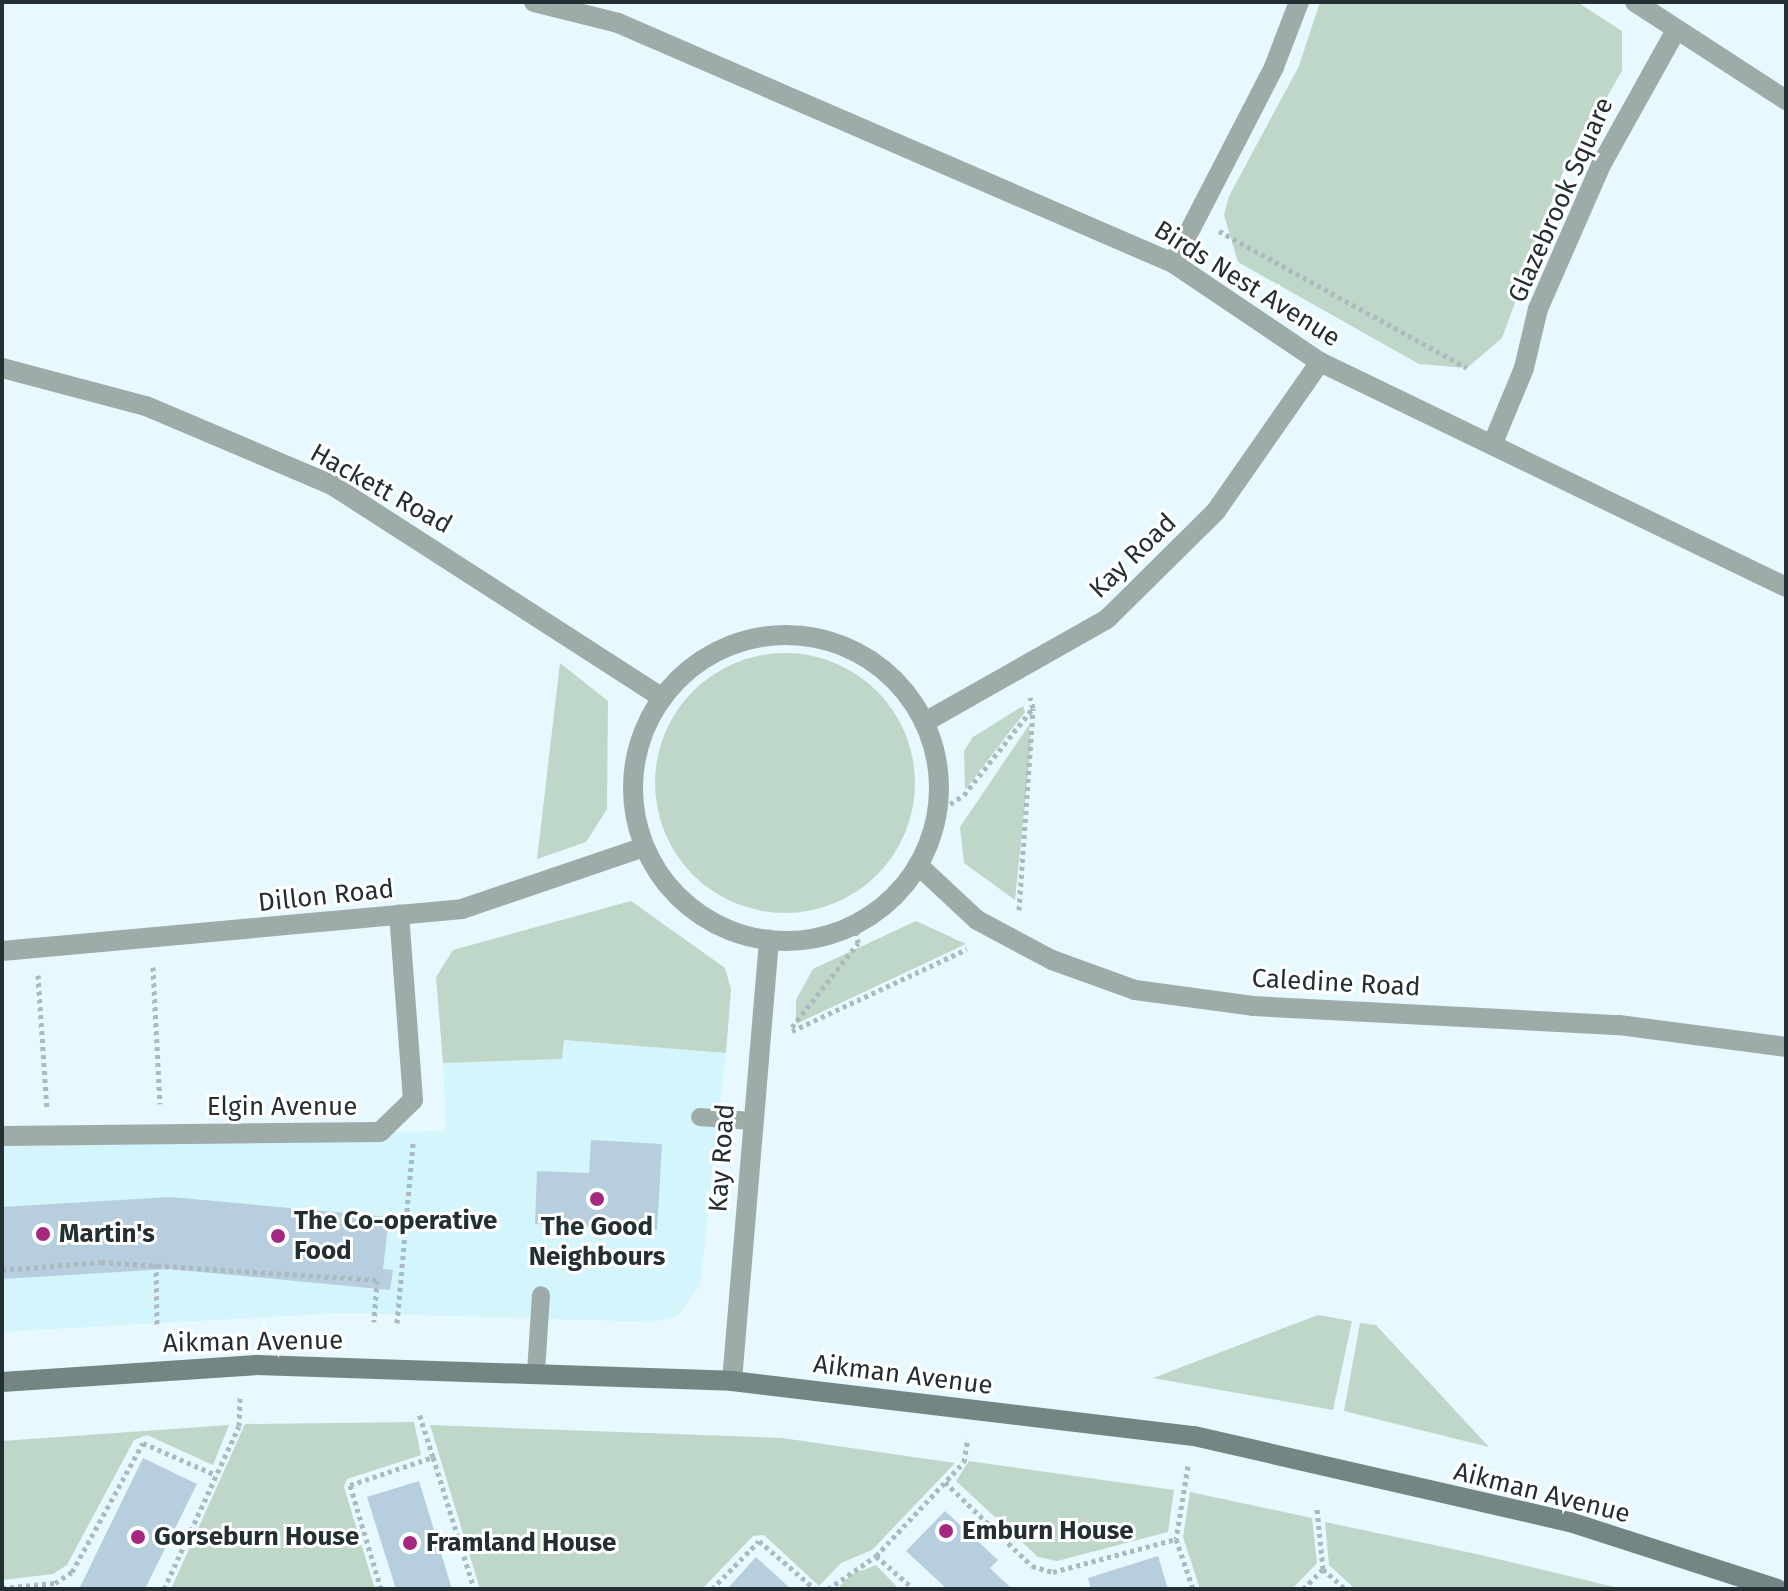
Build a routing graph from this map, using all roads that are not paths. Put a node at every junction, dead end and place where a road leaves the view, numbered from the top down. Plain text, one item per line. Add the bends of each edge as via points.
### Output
1 (534, 2) edge
2 (1299, 2) edge
3 (1635, 2) edge
4 (1676, 30) junction
5 (1786, 100) edge
6 (1173, 263) junction
7 (1320, 362) junction
8 (2, 368) edge
9 (1493, 443) junction
10 (1786, 587) edge
11 (662, 698) junction
12 (925, 722) junction
13 (644, 847) junction
14 (918, 865) junction
15 (399, 915) junction
16 (769, 940) junction
17 (2, 951) edge
18 (1786, 1047) edge
19 (700, 1117) dead end
20 (751, 1121) junction
21 (2, 1136) edge
22 (541, 1295) dead end
23 (536, 1372) junction
24 (732, 1381) junction
25 (2, 1382) edge
26 (1777, 1589) edge

1 - 6 street, Birds Nest Avenue via 618,23
2 - 6 street
3 - 4 street
4 - 5 street
4 - 9 street, Glazebrook Square via 1601,165 1538,309 1524,368
6 - 7 street, Birds Nest Avenue
7 - 9 street, Birds Nest Avenue
7 - 12 street, Kay Road via 1216,511 1107,619
8 - 11 street, Hackett Road via 146,406 332,485
9 - 10 street, Birds Nest Avenue
11 - 12 street via 715,652 795,636 851,649 881,667
11 - 13 street via 634,770
12 - 14 street via 939,780 937,813
13 - 15 street, Dillon Road via 462,909
13 - 16 street via 694,911
14 - 16 street via 897,893 856,923 804,940
14 - 18 street, Caledine Road via 991,928 1150,992 1253,1006 1619,1025
15 - 17 street, Dillon Road
15 - 21 street, Elgin Avenue via 413,1100 380,1132
16 - 20 street, Kay Road
19 - 20 lane
20 - 24 street, Kay Road
22 - 23 lane
23 - 24 street, Aikman Avenue
23 - 25 street, Aikman Avenue via 240,1367
24 - 26 street, Aikman Avenue via 1194,1436 1570,1522

